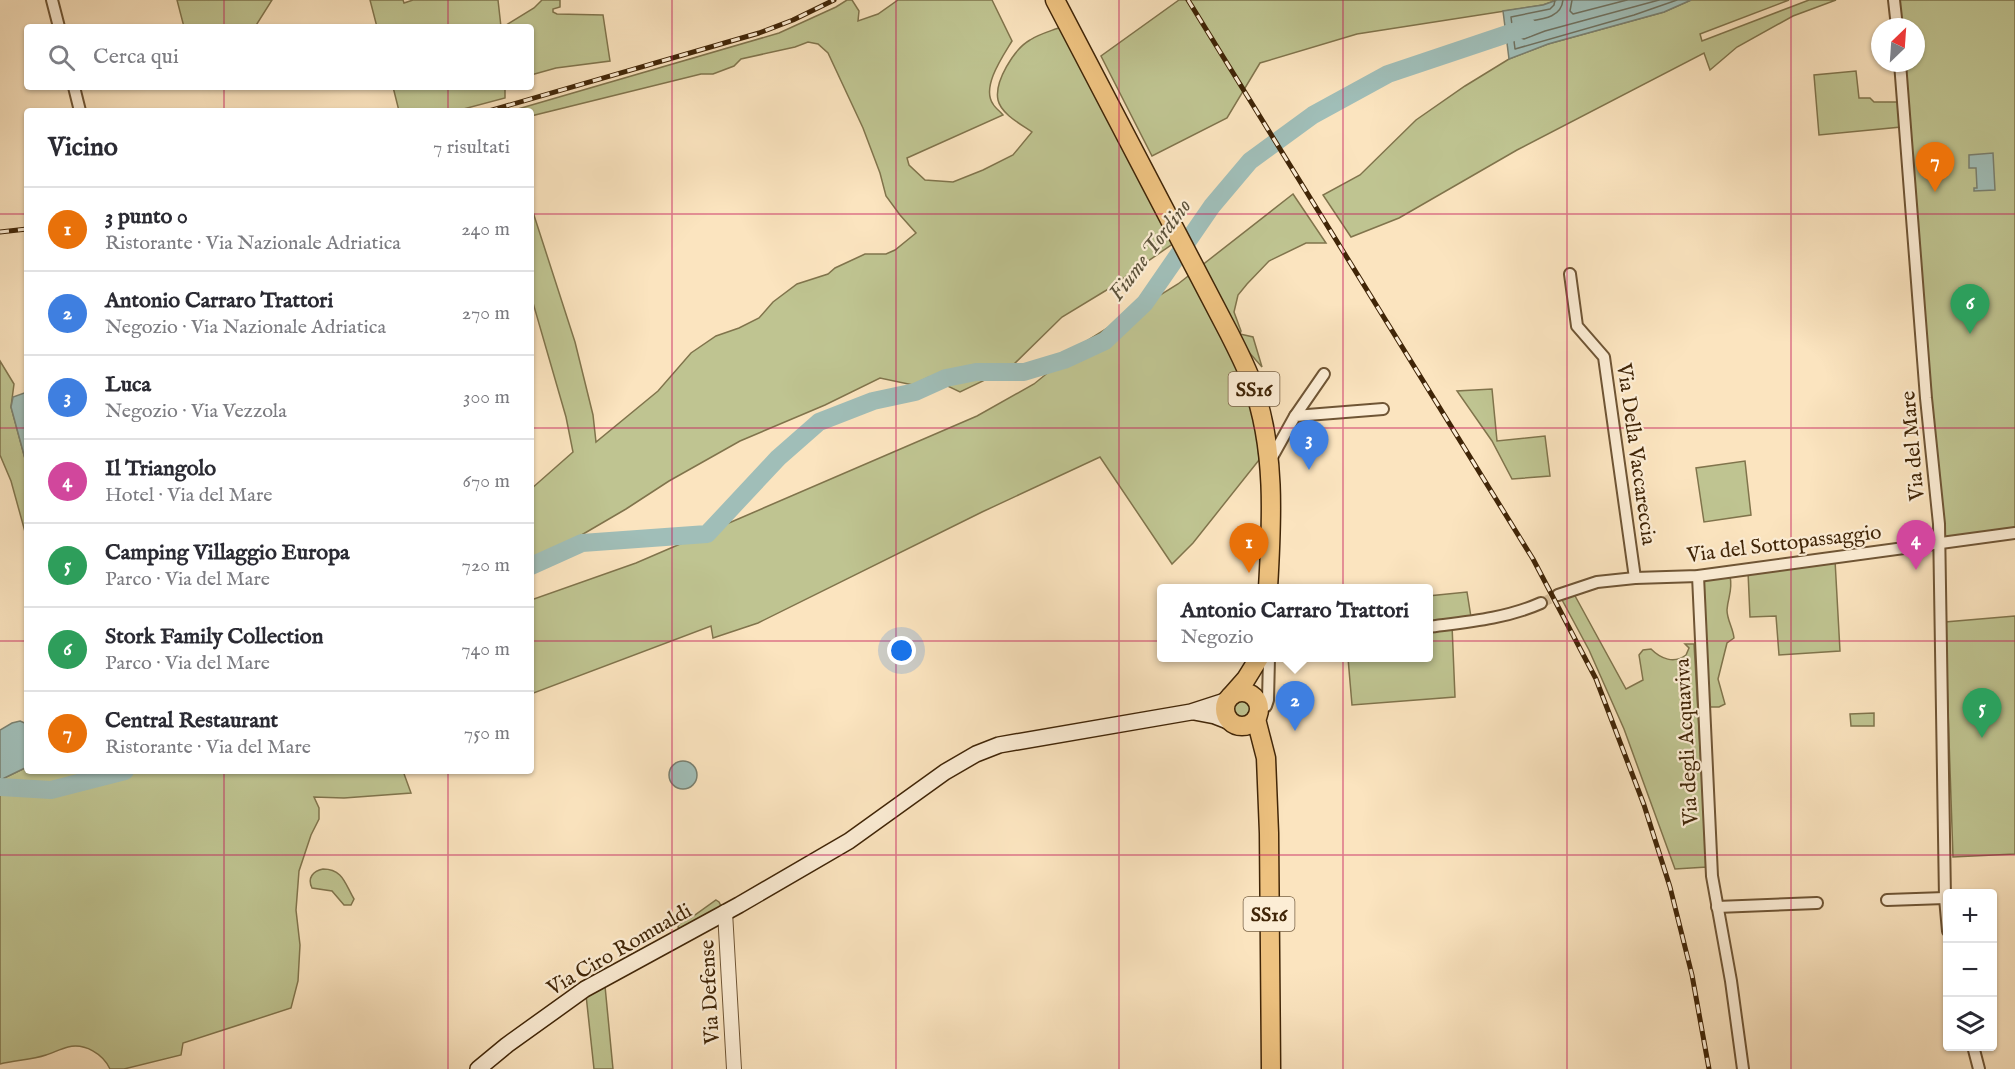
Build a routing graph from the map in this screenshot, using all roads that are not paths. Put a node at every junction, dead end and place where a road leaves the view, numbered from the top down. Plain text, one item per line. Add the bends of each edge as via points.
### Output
1 (52, 0) edge
2 (1055, 0) edge
3 (1894, 0) edge
4 (1896, 18) edge
5 (58, 24) edge
6 (1901, 72) edge
7 (75, 90) edge
8 (79, 108) edge
9 (1570, 274) dead end
10 (1324, 374) dead end
11 (1383, 409) dead end
12 (1295, 416) junction
13 (1268, 455) junction
14 (2015, 533) edge
15 (1939, 542) junction
16 (1698, 576) junction
17 (1635, 578) junction
18 (1268, 584) edge
19 (1558, 595) tunnel mouth
20 (1541, 603) tunnel mouth
21 (1433, 626) edge
22 (1257, 662) edge
23 (1260, 662) edge
24 (1269, 662) edge
25 (1230, 698) junction
26 (1257, 708) junction
27 (1191, 712) junction
28 (1236, 724) junction
29 (1266, 758) junction
30 (1945, 889) edge
31 (1943, 898) edge
32 (1887, 900) dead end
33 (1817, 903) dead end
34 (1717, 907) junction
35 (725, 912) junction
36 (1973, 1051) edge
37 (478, 1069) edge
38 (734, 1069) edge
39 (1270, 1069) edge
40 (1743, 1069) edge
41 (1979, 1069) edge

1 - 5 street
2 - 13 main road, SS16 via 1229,333 1253,385
3 - 4 street
6 - 15 street, Via del Mare
7 - 8 street
9 - 17 street, Via Della Vaccareccia via 1576,326 1604,357
10 - 12 street
11 - 12 street
12 - 13 street
13 - 18 main road, SS16
14 - 15 street, Via del Sottopassaggio
15 - 16 street, Via del Sottopassaggio
15 - 30 street, Via del Mare
16 - 17 street, Via del Sottopassaggio
16 - 34 street, Via degli Acquaviva via 1712,876
17 - 19 street, Via del Sottopassaggio via 1597,582
20 - 21 street via 1500,617
22 - 25 main road, SS16
23 - 26 main road, SS16
24 - 26 street via 1269,700 1266,706
25 - 26 main road via 1245,692
25 - 27 main road
25 - 28 main road via 1226,715
26 - 28 main road via 1248,725
26 - 29 main road, SS16
27 - 28 main road
27 - 35 main road, Via Ciro Romualdi via 999,745 976,754 849,841
28 - 29 main road
29 - 39 main road, SS16
31 - 32 street
33 - 34 street
34 - 40 street, Via degli Acquaviva
35 - 37 main road, Via Ciro Romualdi via 585,989
35 - 38 street, Via Defense
36 - 41 street

